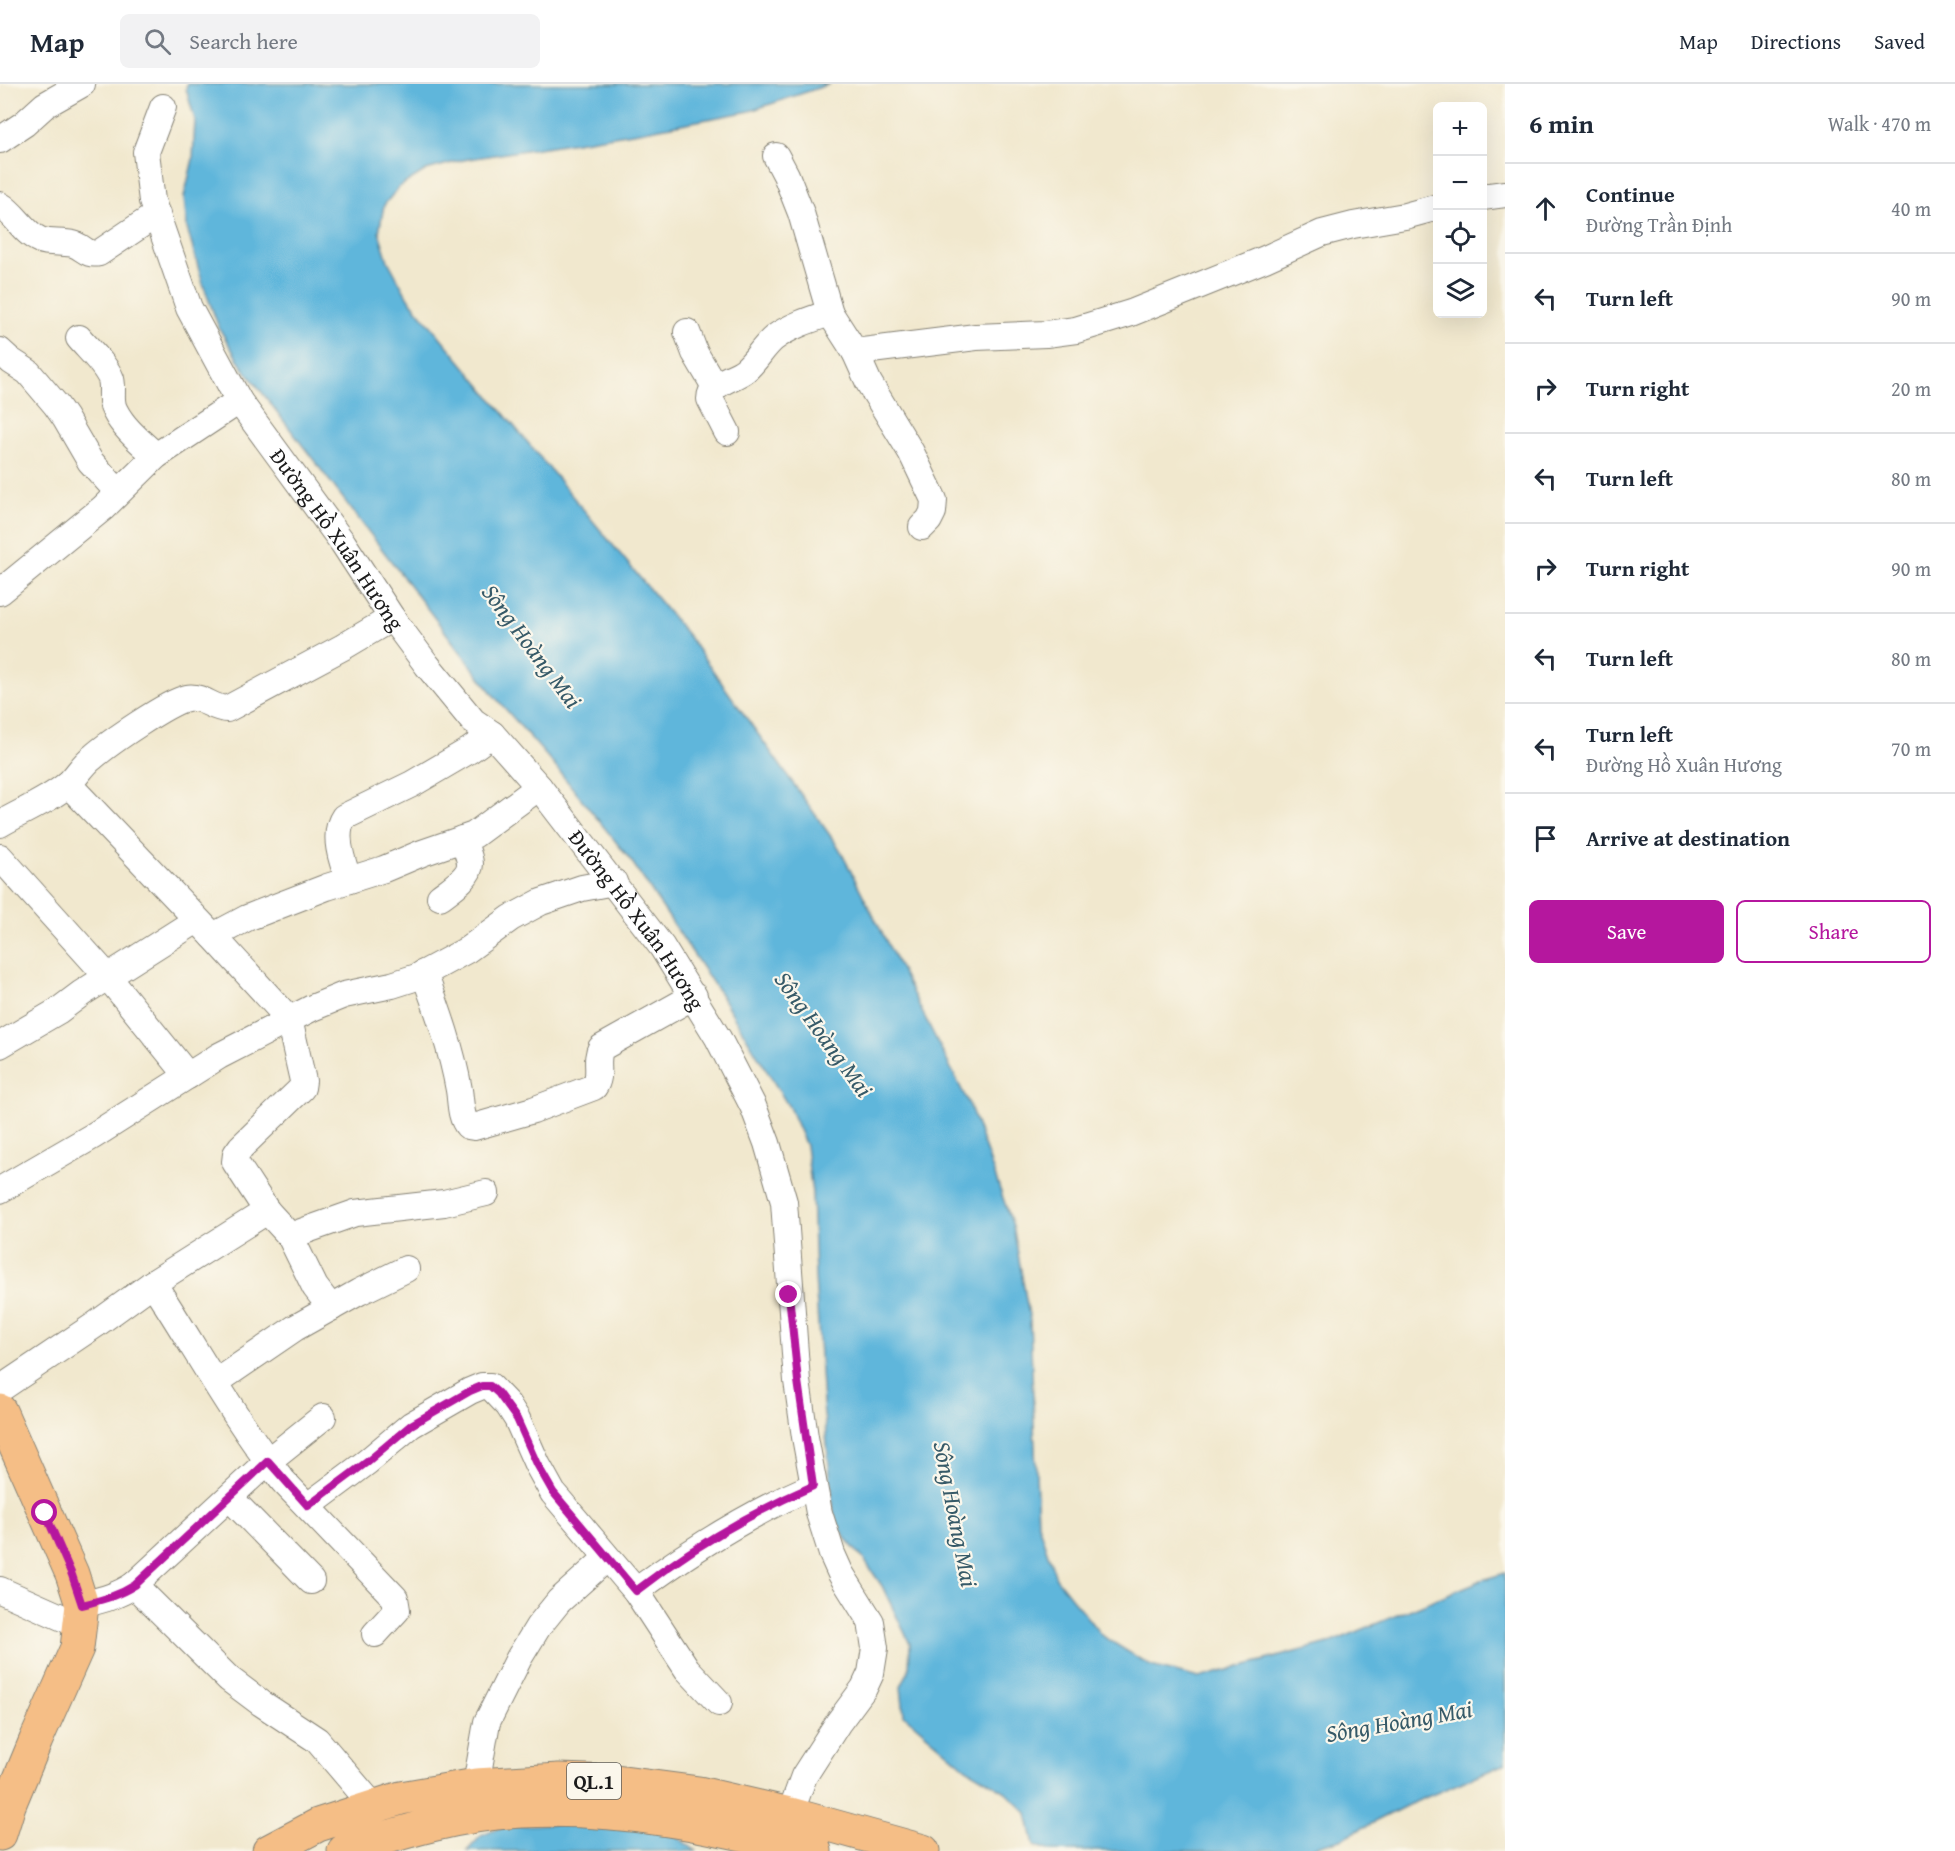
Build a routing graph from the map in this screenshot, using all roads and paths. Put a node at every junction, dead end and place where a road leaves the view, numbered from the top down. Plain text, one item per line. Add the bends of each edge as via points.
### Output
1 (82, 84) edge
2 (163, 107) dead end
3 (0, 140) edge
4 (776, 156) dead end
5 (1505, 194) edge
6 (1487, 196) edge
7 (0, 204) edge
8 (1433, 208) edge
9 (157, 214) junction
10 (831, 313) junction
11 (687, 332) dead end
12 (79, 338) dead end
13 (0, 351) edge
14 (855, 351) junction
15 (715, 387) junction
16 (239, 401) junction
17 (727, 432) dead end
18 (156, 456) junction
19 (118, 492) junction
20 (922, 527) dead end
21 (0, 592) edge
22 (392, 618) junction
23 (492, 734) junction
24 (68, 784) junction
25 (539, 787) junction
26 (0, 824) edge
27 (462, 839) junction
28 (0, 857) edge
29 (349, 880) junction
30 (614, 882) junction
31 (440, 897) dead end
32 (205, 928) junction
33 (424, 973) junction
34 (108, 977) junction
35 (694, 996) junction
36 (289, 1019) junction
37 (0, 1045) edge
38 (188, 1076) junction
39 (0, 1190) edge
40 (486, 1193) dead end
41 (267, 1212) junction
42 (290, 1236) junction
43 (406, 1269) dead end
44 (153, 1283) junction
45 (331, 1308) junction
46 (216, 1382) junction
47 (0, 1389) edge
48 (0, 1411) edge
49 (323, 1417) dead end
50 (268, 1461) junction
51 (813, 1486) junction
52 (230, 1498) junction
53 (308, 1506) junction
54 (607, 1558) junction
55 (312, 1581) dead end
56 (135, 1585) junction
57 (0, 1590) edge
58 (636, 1591) junction
59 (81, 1615) junction
60 (375, 1634) dead end
61 (719, 1703) dead end
62 (476, 1785) junction
63 (374, 1807) junction
64 (790, 1814) junction
65 (0, 1834) edge
66 (269, 1851) edge
67 (344, 1851) edge
68 (815, 1851) edge
69 (923, 1851) edge

1 - 3 street via 45,105
2 - 9 street, Đường Hồ Xuân Hương via 146,152
4 - 10 street via 801,213
5 - 6 street
7 - 9 street via 40,240 74,244 93,255
8 - 14 street via 1322,233 1093,326 1046,334 976,337
9 - 16 street, Đường Hồ Xuân Hương via 189,308
10 - 14 street
10 - 15 street via 774,339 744,370
11 - 15 street
12 - 18 street via 106,370 115,412
13 - 19 street via 28,372 56,405 90,461
14 - 20 street via 934,500 930,520
15 - 17 street via 710,399
16 - 18 street
16 - 22 street, Đường Hồ Xuân Hương via 343,543
18 - 19 street
19 - 21 street
22 - 23 street, Đường Hồ Xuân Hương via 473,721
22 - 24 street via 226,709 195,698 171,705 92,757
23 - 25 street, Đường Hồ Xuân Hương
23 - 29 street via 411,784 344,817 339,843
24 - 26 street
24 - 32 street
25 - 27 street via 483,829
25 - 30 street, Đường Hồ Xuân Hương
27 - 29 street
27 - 31 street via 470,865 468,871
28 - 34 street
29 - 32 street via 247,918
30 - 33 street via 541,902
30 - 35 street, Đường Hồ Xuân Hương
32 - 34 street
32 - 36 street
33 - 35 street via 457,1080 463,1118 468,1126 474,1127 594,1087 598,1082 601,1048
33 - 36 street via 392,985 344,995
34 - 37 street
34 - 38 street
35 - 51 street, Đường Hồ Xuân Hương via 753,1106 784,1202 789,1295
36 - 38 street
36 - 41 street via 302,1088 241,1147 235,1158
38 - 39 street
40 - 42 street via 444,1203 355,1213
41 - 42 street
41 - 44 street
42 - 45 street via 315,1287
43 - 45 street
44 - 46 street
44 - 47 street
45 - 46 street via 280,1337
46 - 50 street
48 - 59 main road via 72,1575
49 - 50 street
50 - 52 street
50 - 53 street
51 - 58 street via 780,1500 704,1544
51 - 64 street, Đường Hồ Xuân Hương via 832,1554 871,1622 875,1648 864,1688 804,1776
52 - 55 street
52 - 56 street
53 - 54 street via 411,1425 470,1391 490,1386 517,1419 553,1492
53 - 60 street via 394,1598 398,1610
54 - 58 street
54 - 62 street via 559,1601 519,1658 487,1722
56 - 59 street
56 - 63 street via 229,1679 317,1740
57 - 59 street
58 - 61 street via 687,1669
59 - 65 main road via 77,1648
62 - 63 main road, QL.1 via 401,1798
62 - 64 main road, QL.1 via 559,1780 616,1782 699,1793
63 - 66 main road, QL.1 via 318,1825
64 - 69 main road, QL.1
67 - 68 main road, QL.1 via 458,1819 521,1811 600,1811 680,1820

